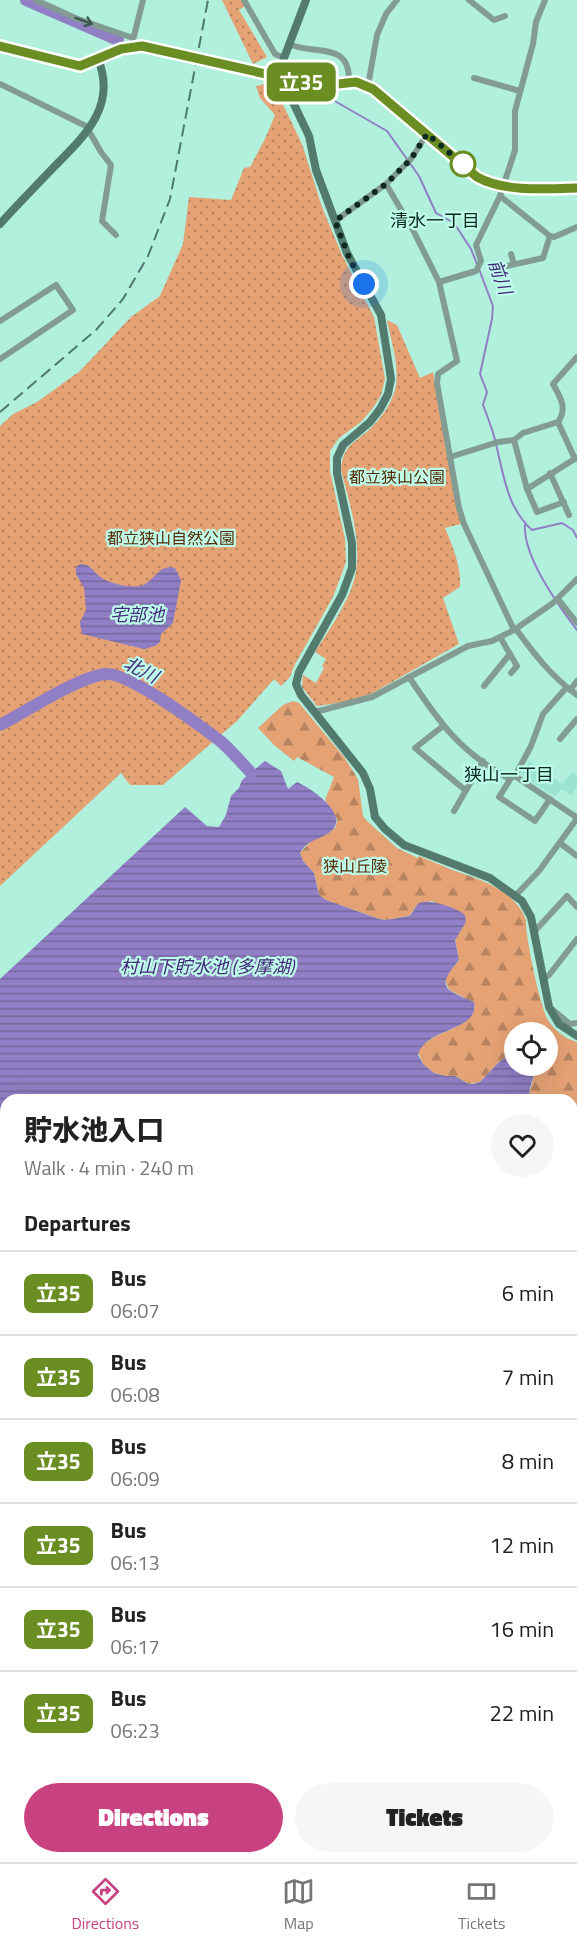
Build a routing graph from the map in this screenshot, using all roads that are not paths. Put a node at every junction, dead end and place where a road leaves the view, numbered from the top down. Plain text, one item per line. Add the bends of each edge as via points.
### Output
1 (36, 0) edge
2 (143, 0) edge
3 (244, 0) edge
4 (306, 0) edge
5 (397, 0) edge
6 (469, 0) edge
7 (545, 0) edge
8 (505, 16) dead end
9 (132, 42) junction
10 (289, 44) junction
11 (0, 46) edge
12 (284, 58) junction
13 (98, 59) junction
14 (281, 77) junction
15 (474, 78) dead end
16 (350, 83) junction
17 (0, 84) edge
18 (368, 86) junction
19 (520, 91) junction
20 (89, 130) junction
21 (427, 134) junction
22 (386, 184) junction
23 (503, 186) junction
24 (577, 188) edge
25 (500, 196) junction
26 (335, 221) junction
27 (0, 224) edge
28 (577, 227) edge
29 (116, 235) dead end
30 (550, 237) junction
31 (512, 254) dead end
32 (514, 264) junction
33 (498, 268) dead end
34 (439, 282) junction
35 (0, 321) edge
36 (577, 357) edge
37 (0, 358) edge
38 (558, 422) junction
39 (514, 440) junction
40 (450, 457) junction
41 (576, 459) edge
42 (550, 473) junction
43 (526, 489) junction
44 (564, 502) junction
45 (569, 514) dead end
46 (577, 579) edge
47 (556, 601) junction
48 (577, 623) edge
49 (515, 629) junction
50 (500, 637) junction
51 (510, 654) junction
52 (511, 673) dead end
53 (409, 677) junction
54 (577, 681) edge
55 (484, 686) dead end
56 (568, 689) junction
57 (577, 695) edge
58 (315, 712) junction
59 (577, 719) edge
60 (442, 726) junction
61 (560, 739) dead end
62 (483, 761) junction
63 (513, 777) junction
64 (465, 790) junction
65 (550, 799) junction
66 (454, 811) dead end
67 (560, 843) junction
68 (577, 856) edge
69 (516, 895) junction
70 (577, 907) edge
71 (534, 932) junction
72 (577, 939) edge
73 (544, 979) junction
74 (549, 1007) junction
75 (577, 1023) edge
76 (577, 1036) edge

1 -> 9 street
2 - 9 street
3 - 12 street via 275,54
4 - 10 street
5 - 18 street via 377,35
6 - 8 street via 494,20
7 - 19 street
9 - 13 street
9 - 14 street
10 - 12 street
10 - 16 street via 326,50 343,58
11 - 13 street via 72,66
12 - 14 street
13 - 20 street via 103,70 103,97
14 - 16 street via 306,83
14 - 26 street via 309,136 316,170
15 - 19 street
16 - 18 street
17 - 20 street
18 - 21 street
19 - 23 street via 515,111 515,150
20 - 27 street
20 - 29 street via 111,165 102,221
21 - 22 street via 409,161
21 - 23 street via 477,177
22 - 26 street
22 - 34 street
23 - 24 street
23 - 25 street
25 - 30 street
25 - 34 street via 476,245 482,261 476,271
26 - 58 street via 350,260 381,315 391,379 380,409 343,445 337,458 352,559 345,588 296,680 299,693
28 - 30 street
30 - 32 street via 543,258
31 - 32 street
32 - 33 street
34 - 40 street via 457,361 438,374 437,382
35 - 37 street via 56,285 73,310
36 - 38 street via 553,384 564,408
38 - 39 street via 523,433
38 - 41 street
39 - 40 street
39 - 43 street
40 - 49 street via 464,524
41 - 42 street
42 - 43 street
42 - 44 street
43 - 44 street via 537,512
44 - 45 street
46 - 47 street
47 - 48 street
47 - 49 street
49 - 50 street
49 - 56 street via 546,669
50 - 51 street
50 - 53 street via 468,646
51 - 52 street via 517,666
51 - 55 street
53 - 58 street via 372,697
53 - 60 street
54 - 56 street
56 - 57 street
56 - 63 street via 543,714
58 - 69 street via 363,773 375,817 390,834 404,845 490,878
59 - 61 street
60 - 62 street via 463,748
60 - 64 street via 415,748
62 - 63 street via 504,777
62 - 64 street
63 - 65 street
63 - 65 street via 499,797 535,821
64 - 66 street
65 - 67 street via 576,817
67 - 68 street
67 - 69 street
69 - 71 street via 529,912
70 - 71 street via 567,896
71 - 73 street
72 - 73 street
73 - 74 street
74 - 75 street via 570,1024
74 - 76 street via 560,1024

